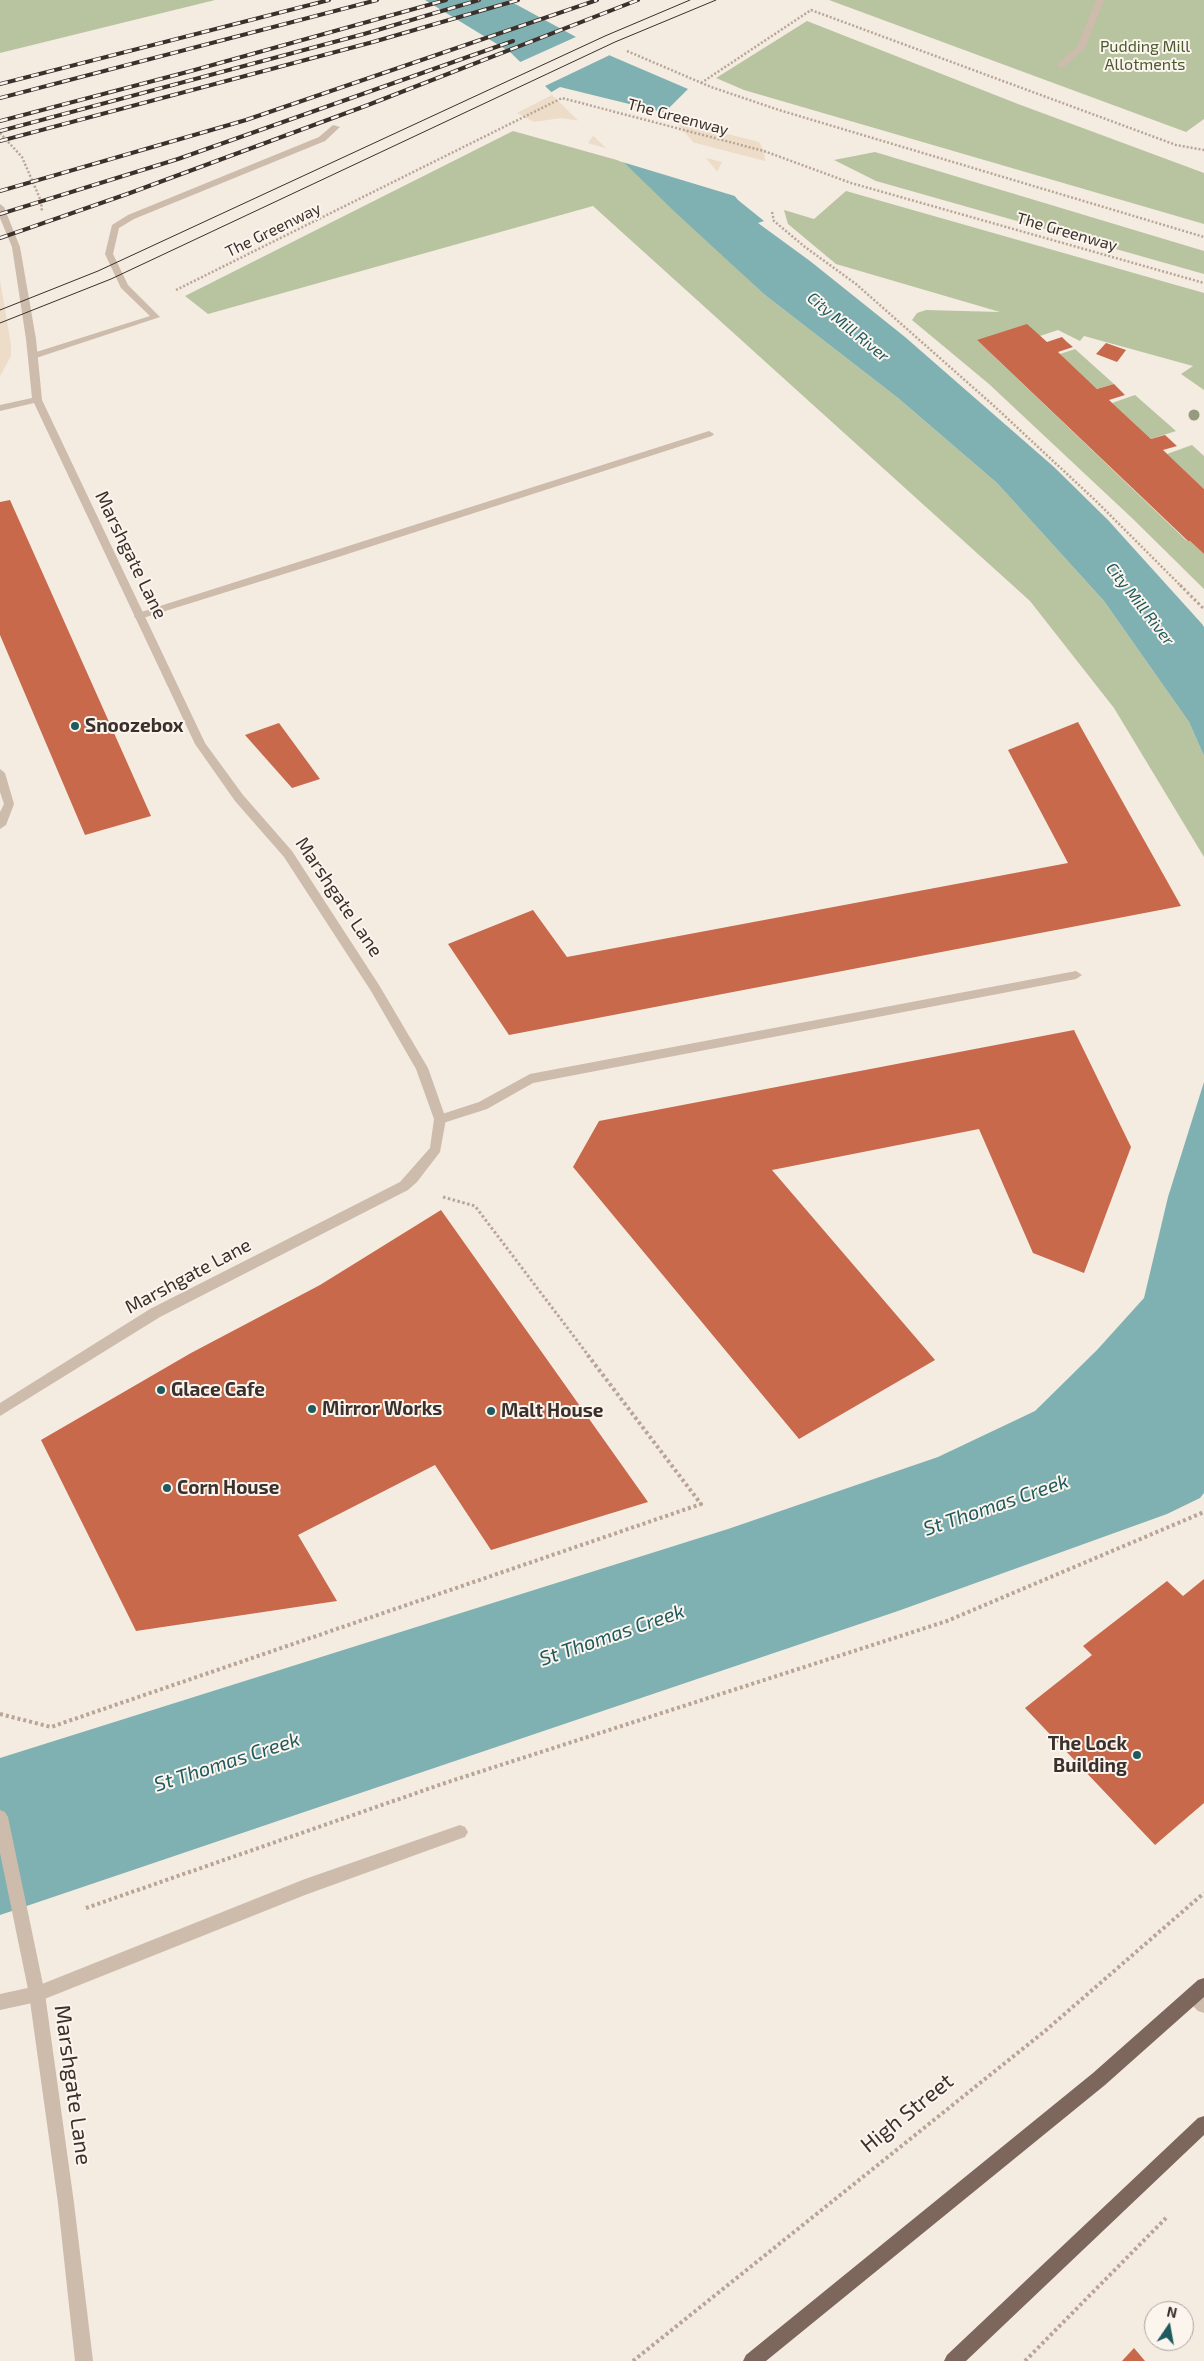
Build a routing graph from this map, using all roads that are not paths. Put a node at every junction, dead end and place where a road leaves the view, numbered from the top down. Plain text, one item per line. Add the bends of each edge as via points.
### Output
1 (1100, 0) edge
2 (1061, 65) dead end
3 (336, 127) dead end
4 (0, 207) edge
5 (33, 356) junction
6 (37, 400) junction
7 (0, 408) edge
8 (709, 434) dead end
9 (139, 616) junction
10 (0, 773) edge
11 (0, 825) edge
12 (1076, 975) dead end
13 (440, 1119) junction
14 (0, 1410) edge
15 (0, 1817) edge
16 (460, 1832) dead end
17 (38, 1994) junction
18 (1201, 1996) edge
19 (0, 2002) edge
20 (1204, 2124) edge
21 (84, 2361) edge
22 (752, 2361) edge
23 (953, 2361) edge

1 - 2 street via 1081,48
3 - 5 street via 322,139 149,209 115,227 109,254 124,286 156,317
4 - 5 street, Marshgate Lane via 16,247
5 - 6 street, Marshgate Lane
6 - 7 street
6 - 9 street, Marshgate Lane
8 - 9 street
9 - 13 street, Marshgate Lane via 200,744 239,798 288,854 375,988 422,1068
10 - 11 street via 9,804
12 - 13 street via 530,1079 483,1106
13 - 14 street, Marshgate Lane via 436,1149 404,1186 155,1313
15 - 17 street, Marshgate Lane
16 - 17 street via 305,1887
17 - 19 street
17 - 21 street, Marshgate Lane
18 - 22 main road
20 - 23 main road

